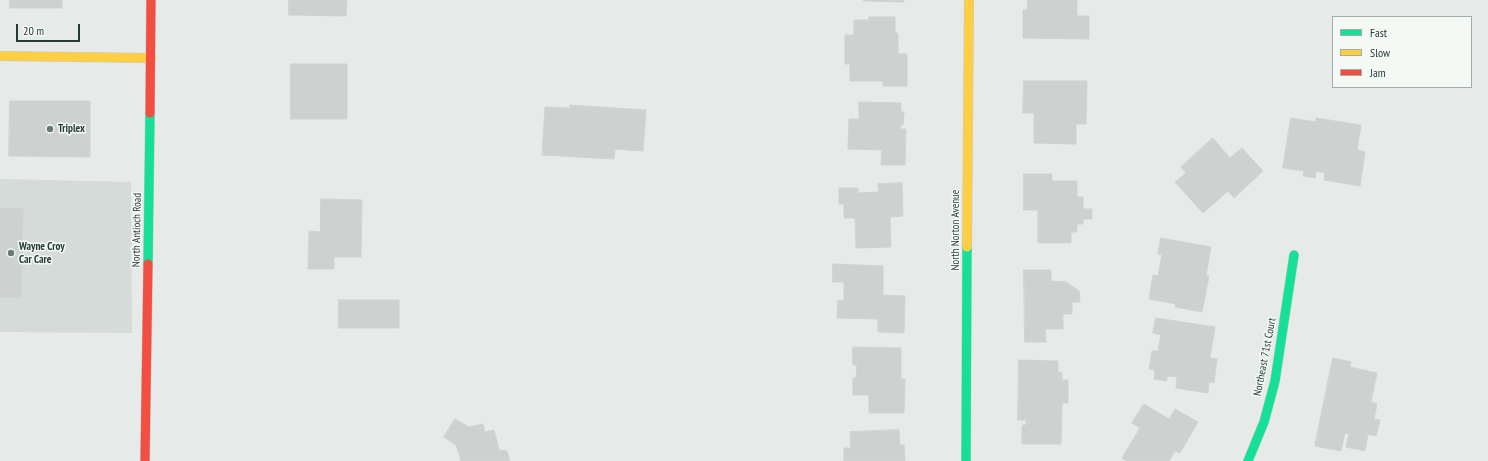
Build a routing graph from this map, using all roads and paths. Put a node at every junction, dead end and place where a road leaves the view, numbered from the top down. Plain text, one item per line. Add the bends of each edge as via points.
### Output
1 (151, 0) edge
2 (969, 0) edge
3 (0, 56) edge
4 (151, 58) junction
5 (1294, 255) dead end
6 (145, 461) edge
7 (966, 461) edge
8 (1248, 461) edge

1 - 4 street, North Antioch Road
2 - 7 street, North Norton Avenue
3 - 4 street
4 - 6 street, North Antioch Road
5 - 8 street, Northeast 71st Court via 1274,381 1264,422

